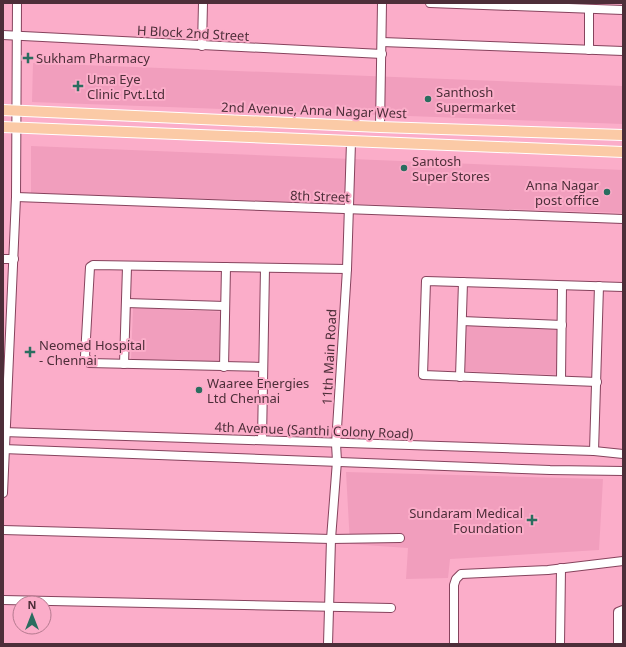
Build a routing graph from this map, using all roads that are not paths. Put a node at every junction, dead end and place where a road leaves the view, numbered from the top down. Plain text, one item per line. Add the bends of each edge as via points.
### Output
1 (17, 3) edge
2 (203, 3) edge
3 (382, 3) edge
4 (430, 3) edge
5 (589, 9) junction
6 (623, 10) edge
7 (3, 35) edge
8 (17, 36) junction
9 (382, 42) junction
10 (202, 46) junction
11 (589, 50) junction
12 (623, 51) edge
13 (382, 54) junction
14 (3, 110) edge
15 (17, 110) junction
16 (380, 127) junction
17 (3, 128) edge
18 (16, 128) junction
19 (623, 134) edge
20 (351, 142) junction
21 (623, 152) edge
22 (16, 197) junction
23 (348, 209) junction
24 (623, 219) edge
25 (3, 259) edge
26 (14, 259) junction
27 (127, 266) junction
28 (226, 268) junction
29 (265, 268) junction
30 (347, 269) junction
31 (463, 282) junction
32 (562, 286) junction
33 (599, 286) junction
34 (623, 287) edge
35 (126, 303) junction
36 (225, 306) junction
37 (462, 321) junction
38 (562, 325) junction
39 (124, 364) junction
40 (224, 367) junction
41 (262, 367) junction
42 (460, 377) junction
43 (560, 380) junction
44 (597, 382) junction
45 (4, 432) edge
46 (262, 440) junction
47 (336, 444) junction
48 (4, 449) edge
49 (594, 451) junction
50 (623, 454) edge
51 (337, 461) junction
52 (623, 471) edge
53 (3, 493) edge
54 (3, 530) edge
55 (400, 538) dead end
56 (330, 539) junction
57 (623, 561) edge
58 (561, 568) junction
59 (3, 600) edge
60 (329, 608) junction
61 (391, 608) dead end
62 (623, 610) edge
63 (328, 644) edge
64 (454, 644) edge
65 (560, 644) edge
66 (618, 644) edge

1 - 8 street
2 - 10 street
3 - 9 street
4 - 5 street
5 - 6 street
5 - 11 street
7 - 8 street, H Block 2nd Street
8 - 10 street, H Block 2nd Street
8 - 15 street
9 - 11 street
9 - 13 street
10 - 13 street, H Block 2nd Street
11 - 12 street
13 - 16 street
14 - 15 main road, 2nd Avenue, Anna Nagar West
15 - 16 main road, 2nd Avenue, Anna Nagar West
15 - 18 street
16 - 19 main road, 2nd Avenue, Anna Nagar West
17 - 18 main road
18 - 20 main road
18 - 22 street
20 - 21 main road
20 - 23 street, 11th Main Road
22 - 23 street, 8th Street
22 - 26 street
23 - 24 street, 8th Street
23 - 30 street, 11th Main Road
25 - 26 street
26 - 45 street
27 - 28 street
27 - 35 street
27 - 39 street via 90,267 85,356 89,363 93,364
28 - 29 street
28 - 36 street
29 - 30 street
29 - 41 street
30 - 47 street, 11th Main Road
31 - 32 street
31 - 37 street
31 - 42 street via 426,281 423,375
32 - 33 street
32 - 38 street
33 - 34 street
33 - 44 street
35 - 36 street
35 - 39 street
36 - 40 street
37 - 38 street
37 - 42 street
38 - 43 street
39 - 40 street
40 - 41 street
41 - 46 street
42 - 43 street
43 - 44 street
44 - 49 street
45 - 46 street, 4th Avenue (Santhi Colony Road)
45 - 48 street
46 - 47 street, 4th Avenue (Santhi Colony Road)
47 - 49 street, 4th Avenue (Santhi Colony Road)
47 - 51 street, 11th Main Road
48 - 51 street
48 - 53 street
49 - 50 street, 4th Avenue (Santhi Colony Road)
51 - 52 street
51 - 56 street, 11th Main Road
54 - 56 street
55 - 56 street
56 - 60 street, 11th Main Road
57 - 58 street
58 - 64 street via 462,574 454,585
58 - 65 street
59 - 60 street
60 - 61 street
60 - 63 street, 11th Main Road
62 - 66 street via 618,612

